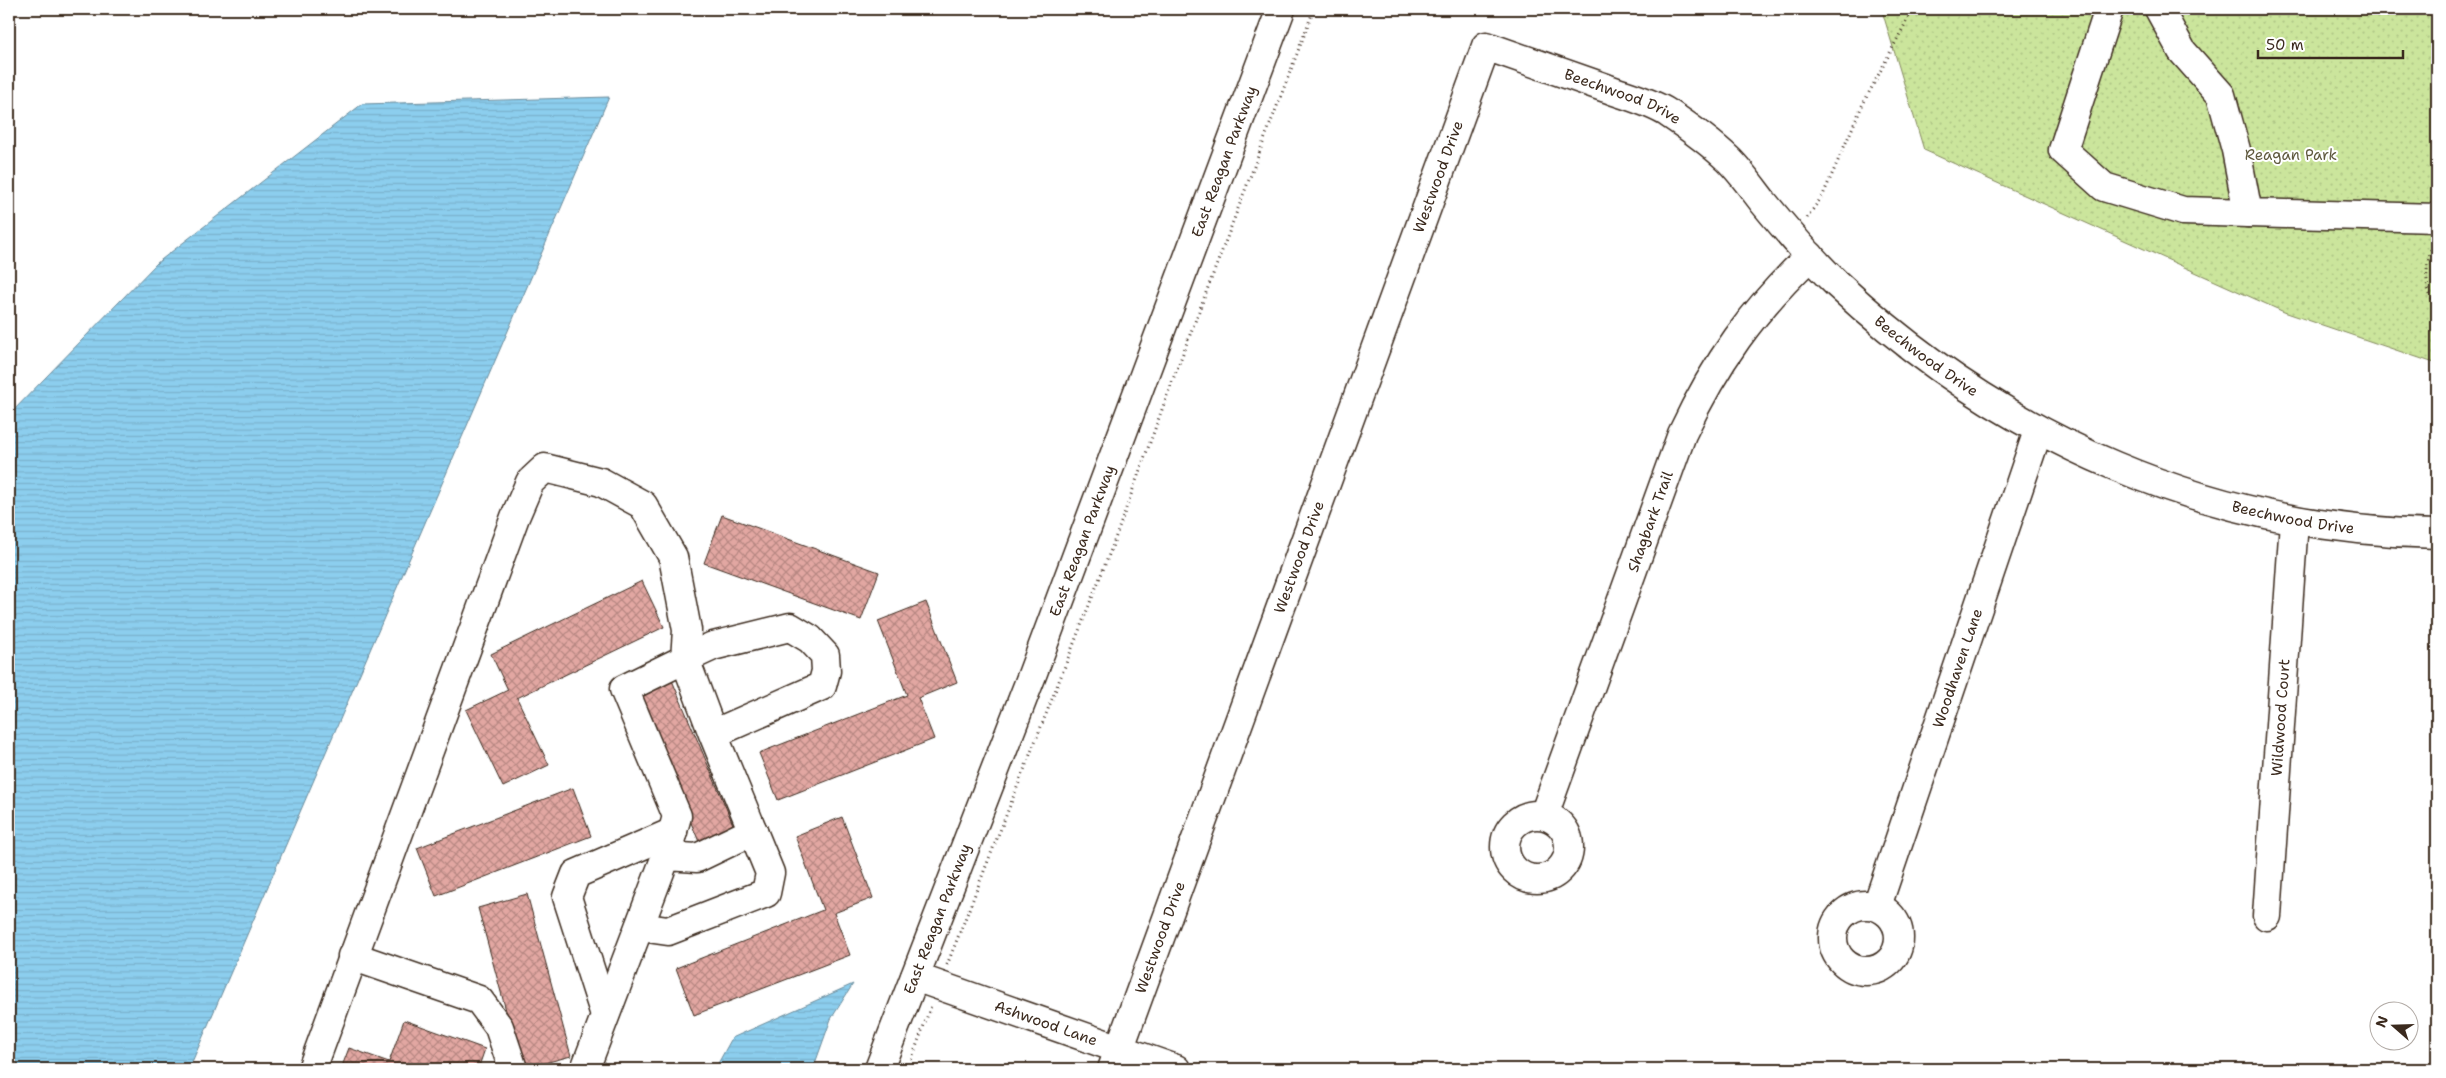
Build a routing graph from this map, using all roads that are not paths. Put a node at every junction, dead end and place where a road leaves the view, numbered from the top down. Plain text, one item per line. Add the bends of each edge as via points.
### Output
1 (1281, 9) edge
2 (2109, 9) edge
3 (2159, 9) edge
4 (1486, 46) joint
5 (2248, 213) junction
6 (2437, 218) edge
7 (1802, 247) junction
8 (2038, 431) junction
9 (2294, 521) junction
10 (2437, 534) edge
11 (685, 659) junction
12 (713, 734) junction
13 (1544, 815) dead end
14 (753, 831) junction
15 (670, 844) junction
16 (1877, 906) dead end
17 (2268, 916) dead end
18 (640, 926) junction
19 (352, 956) junction
20 (927, 981) junction
21 (604, 1015) junction
22 (1116, 1059) edge
23 (312, 1069) edge
24 (513, 1069) edge
25 (585, 1069) edge
26 (880, 1069) edge
27 (1176, 1069) edge

1 - 20 street, East Reagan Parkway via 1032,675
2 - 5 street via 2063,150 2104,187 2183,211
3 - 5 street via 2182,52 2221,95
4 - 7 street, Beechwood Drive via 1665,111 1699,134 1730,162
4 - 22 street, Westwood Drive
5 - 6 street
7 - 8 street, Beechwood Drive via 1883,325 1932,364
7 - 13 street, Shagbark Trail via 1780,284 1726,351 1682,434
8 - 9 street, Beechwood Drive via 2144,479 2214,502
8 - 16 street, Woodhaven Lane
9 - 10 street, Beechwood Drive via 2352,529
9 - 17 street, Wildwood Court
11 - 12 street
11 - 12 street via 713,646 790,627 810,639 825,655 826,671 822,686
11 - 15 street via 624,689 677,816
11 - 19 street via 687,630 673,557 643,505 601,482 545,468 530,482 515,517
12 - 14 street
14 - 15 street via 697,858
14 - 18 street via 770,873 766,893 668,930
15 - 18 street
15 - 21 street via 576,874 566,897
18 - 21 street
19 - 23 street
19 - 24 street via 479,1000 499,1027
20 - 22 street, Ashwood Lane
20 - 26 street, East Reagan Parkway
21 - 25 street
22 - 27 street, Ashwood Lane

